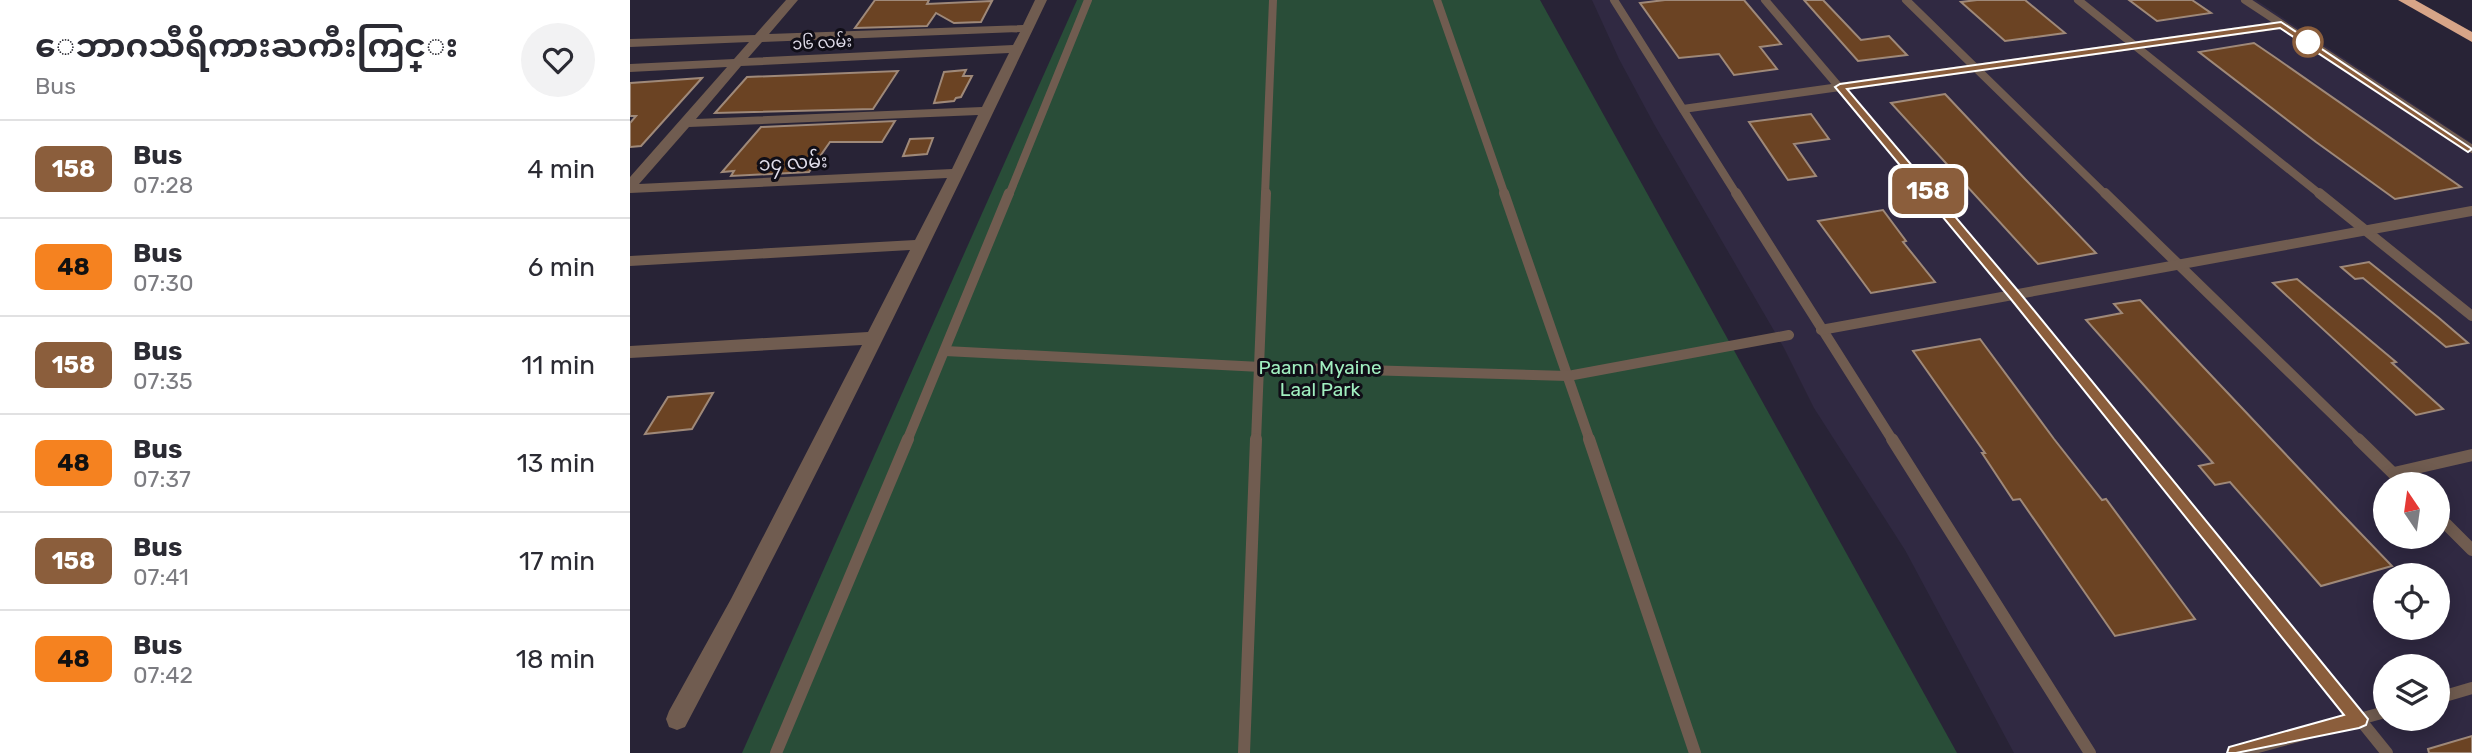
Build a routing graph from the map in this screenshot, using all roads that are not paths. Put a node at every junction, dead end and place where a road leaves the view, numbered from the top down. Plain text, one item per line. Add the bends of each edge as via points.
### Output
1 (792, 0) edge
2 (1041, 0) edge
3 (1088, 0) edge
4 (1273, 0) edge
5 (1437, 0) edge
6 (1615, 0) edge
7 (1765, 0) edge
8 (1906, 0) edge
9 (2078, 0) edge
10 (2245, 0) edge
11 (2405, 0) edge
12 (2424, 0) edge
13 (2281, 25) junction
14 (2472, 27) edge
15 (1027, 28) junction
16 (759, 37) junction
17 (2472, 38) edge
18 (630, 43) edge
19 (2136, 46) junction
20 (1015, 49) junction
21 (738, 62) junction
22 (630, 68) edge
23 (1976, 68) junction
24 (1840, 87) junction
25 (1683, 109) junction
26 (988, 111) junction
27 (687, 123) junction
28 (2472, 149) edge
29 (957, 173) junction
30 (630, 188) edge
31 (2472, 211) edge
32 (2365, 231) junction
33 (919, 245) junction
34 (630, 261) edge
35 (2178, 265) junction
36 (2015, 295) junction
37 (2472, 316) edge
38 (1822, 330) junction
39 (1788, 335) dead end
40 (872, 338) junction
41 (945, 351) junction
42 (630, 352) edge
43 (1261, 367) junction
44 (1569, 376) junction
45 (2472, 455) edge
46 (2392, 472) edge
47 (2397, 472) edge
48 (2450, 528) edge
49 (2472, 550) edge
50 (2472, 688) edge
51 (2450, 694) edge
52 (2373, 715) edge
53 (677, 719) dead end
54 (2359, 719) junction
55 (776, 753) edge
56 (1244, 753) edge
57 (1695, 753) edge
58 (2090, 753) edge
59 (2236, 753) edge
60 (2387, 753) edge

1 - 16 street
2 - 15 street
3 - 41 lane
4 - 43 lane
5 - 44 lane
6 - 25 lane
7 - 24 lane
8 - 23 lane
9 - 19 lane
10 - 13 lane
11 - 17 highway
12 - 14 highway
13 - 19 lane
13 - 28 lane
15 - 16 street
15 - 20 street
16 - 18 street
16 - 21 street
19 - 23 lane
19 - 32 lane
20 - 21 street, ၁၆ လမ်း
20 - 26 street
21 - 22 street, ၁၆ လမ်း
21 - 27 street
23 - 24 lane
23 - 35 lane
24 - 25 lane
24 - 36 lane
25 - 38 lane
26 - 27 street
26 - 29 street
27 - 30 street
29 - 30 street, ၁၄ လမ်း
29 - 33 street
31 - 32 lane
32 - 35 lane
32 - 37 lane
33 - 34 street
33 - 40 street
35 - 36 lane
35 - 46 lane
36 - 38 lane
36 - 54 lane
38 - 58 lane
39 - 44 lane
40 - 42 street
40 - 53 street
41 - 43 lane
41 - 55 lane
43 - 44 lane
43 - 56 lane
44 - 57 lane
45 - 47 lane
48 - 49 lane
50 - 51 lane
52 - 54 lane
54 - 59 lane
54 - 60 lane

